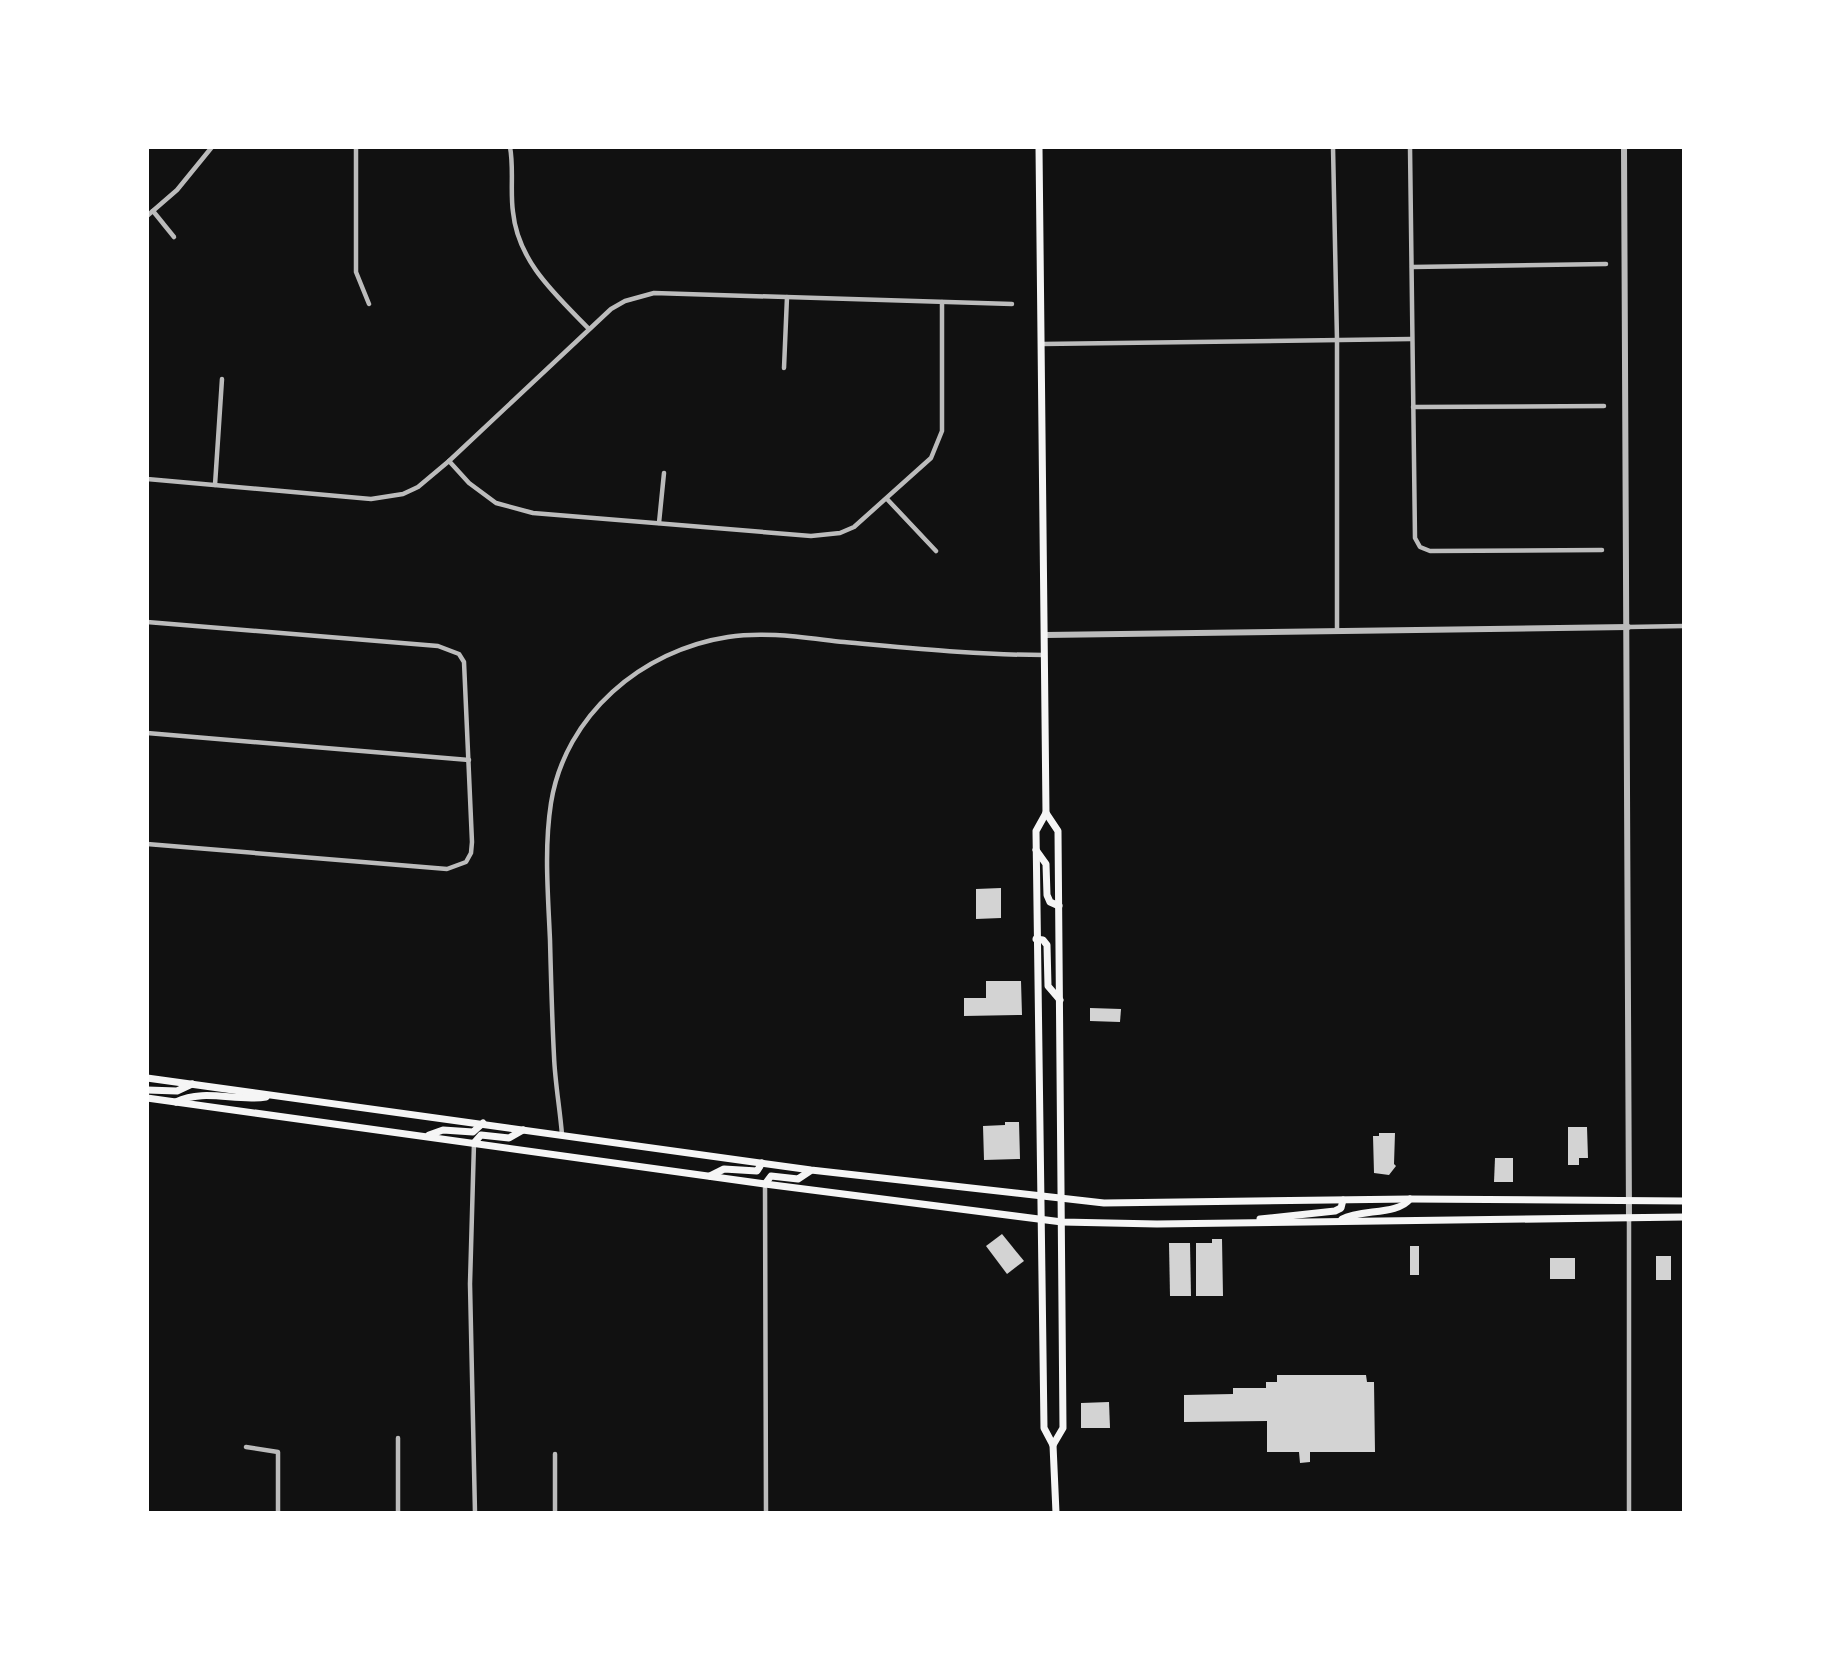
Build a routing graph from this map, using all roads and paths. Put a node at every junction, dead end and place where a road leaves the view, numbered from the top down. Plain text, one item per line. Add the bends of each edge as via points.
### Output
1 (212, 147) edge
2 (356, 147) edge
3 (510, 147) edge
4 (1039, 147) edge
5 (1333, 147) edge
6 (1410, 147) edge
7 (1624, 147) edge
8 (153, 211) junction
9 (147, 216) edge
10 (174, 237) dead end
11 (1606, 264) dead end
12 (1412, 267) junction
13 (786, 297) junction
14 (942, 302) junction
15 (369, 304) dead end
16 (1012, 304) dead end
17 (589, 329) junction
18 (1411, 339) junction
19 (1337, 340) junction
20 (1041, 344) junction
21 (784, 368) dead end
22 (222, 379) dead end
23 (1413, 407) junction
24 (1604, 407) dead end
25 (449, 461) junction
26 (664, 473) dead end
27 (147, 479) edge
28 (215, 485) junction
29 (887, 499) junction
30 (659, 523) junction
31 (1602, 550) dead end
32 (936, 551) dead end
33 (147, 622) edge
34 (1684, 626) edge
35 (1628, 627) junction
36 (1337, 631) junction
37 (1045, 635) junction
38 (1045, 655) junction
39 (147, 733) edge
40 (469, 760) junction
41 (1046, 813) junction
42 (147, 844) edge
43 (1036, 849) junction
44 (1059, 906) junction
45 (1036, 939) junction
46 (1060, 1001) junction
47 (147, 1078) edge
48 (192, 1084) junction
49 (147, 1090) edge
50 (274, 1096) junction
51 (147, 1098) edge
52 (176, 1102) junction
53 (482, 1123) junction
54 (523, 1130) junction
55 (562, 1135) junction
56 (428, 1136) junction
57 (474, 1143) junction
58 (762, 1163) junction
59 (811, 1170) junction
60 (710, 1177) junction
61 (765, 1184) junction
62 (1041, 1197) junction
63 (1062, 1199) junction
64 (1410, 1199) junction
65 (1343, 1200) junction
66 (1684, 1200) edge
67 (1629, 1201) junction
68 (1684, 1217) edge
69 (1041, 1219) junction
70 (1629, 1219) junction
71 (1339, 1221) junction
72 (1062, 1222) junction
73 (1246, 1222) junction
74 (398, 1438) dead end
75 (1053, 1445) junction
76 (246, 1447) dead end
77 (555, 1454) dead end
78 (278, 1513) edge
79 (398, 1513) edge
80 (475, 1513) edge
81 (555, 1513) edge
82 (766, 1513) edge
83 (1056, 1513) edge
84 (1629, 1513) edge

1 - 8 street
2 - 15 street via 356,272
3 - 17 street via 517,234 541,279
4 - 20 main road
5 - 19 street
6 - 12 street
7 - 35 street
8 - 9 street
8 - 10 street
11 - 12 street
12 - 18 street
13 - 14 street
13 - 17 street via 654,293 625,301
13 - 21 street
14 - 16 street
14 - 29 street via 942,431 931,458
17 - 25 street
18 - 19 street
18 - 23 street
19 - 20 street
19 - 36 street
20 - 37 main road
22 - 28 street
23 - 24 street
23 - 31 street via 1415,538 1420,547 1430,551
25 - 28 street via 418,487 372,499
25 - 30 street via 496,503 533,513
26 - 30 street
27 - 28 street
29 - 30 street via 854,527 811,536
29 - 32 street
33 - 40 street via 438,646 459,654 464,662
34 - 35 street
35 - 36 street
35 - 67 street
36 - 37 street
37 - 38 main road
38 - 41 main road
38 - 55 street via 990,655 771,635 729,636 647,664 613,690 584,723 564,761 551,801 547,844 554,1060
39 - 40 street
40 - 42 street via 471,853 466,862 447,869
41 - 43 main road via 1036,831
41 - 44 main road via 1058,831
43 - 44 main road via 1046,864 1047,895
43 - 45 main road
44 - 46 main road
45 - 46 main road via 1046,945 1048,986
45 - 62 main road
46 - 63 main road
47 - 48 main road
48 - 49 main road via 177,1091
48 - 50 main road
50 - 52 main road via 191,1096
50 - 53 main road
51 - 52 main road
52 - 56 main road
53 - 54 main road
53 - 56 main road via 473,1132 443,1130
54 - 55 main road
54 - 57 main road via 509,1138 481,1135
55 - 58 main road
56 - 57 main road
57 - 60 main road
57 - 80 street via 470,1284
58 - 59 main road
58 - 60 main road via 757,1171 724,1169
59 - 61 main road via 798,1178 771,1176
59 - 62 main road
60 - 61 main road
61 - 69 main road
61 - 82 street
62 - 63 main road
62 - 69 main road
63 - 65 main road via 1139,1204
63 - 72 main road
64 - 65 main road
64 - 67 main road
64 - 71 main road via 1400,1207 1353,1214
65 - 73 main road via 1335,1211
66 - 67 main road
67 - 70 street
68 - 70 main road
69 - 72 main road
69 - 75 main road via 1044,1428
70 - 71 main road
70 - 84 street
71 - 73 main road
72 - 73 main road
72 - 75 main road via 1063,1427
74 - 79 street
75 - 83 main road
76 - 78 street via 278,1452
77 - 81 street

